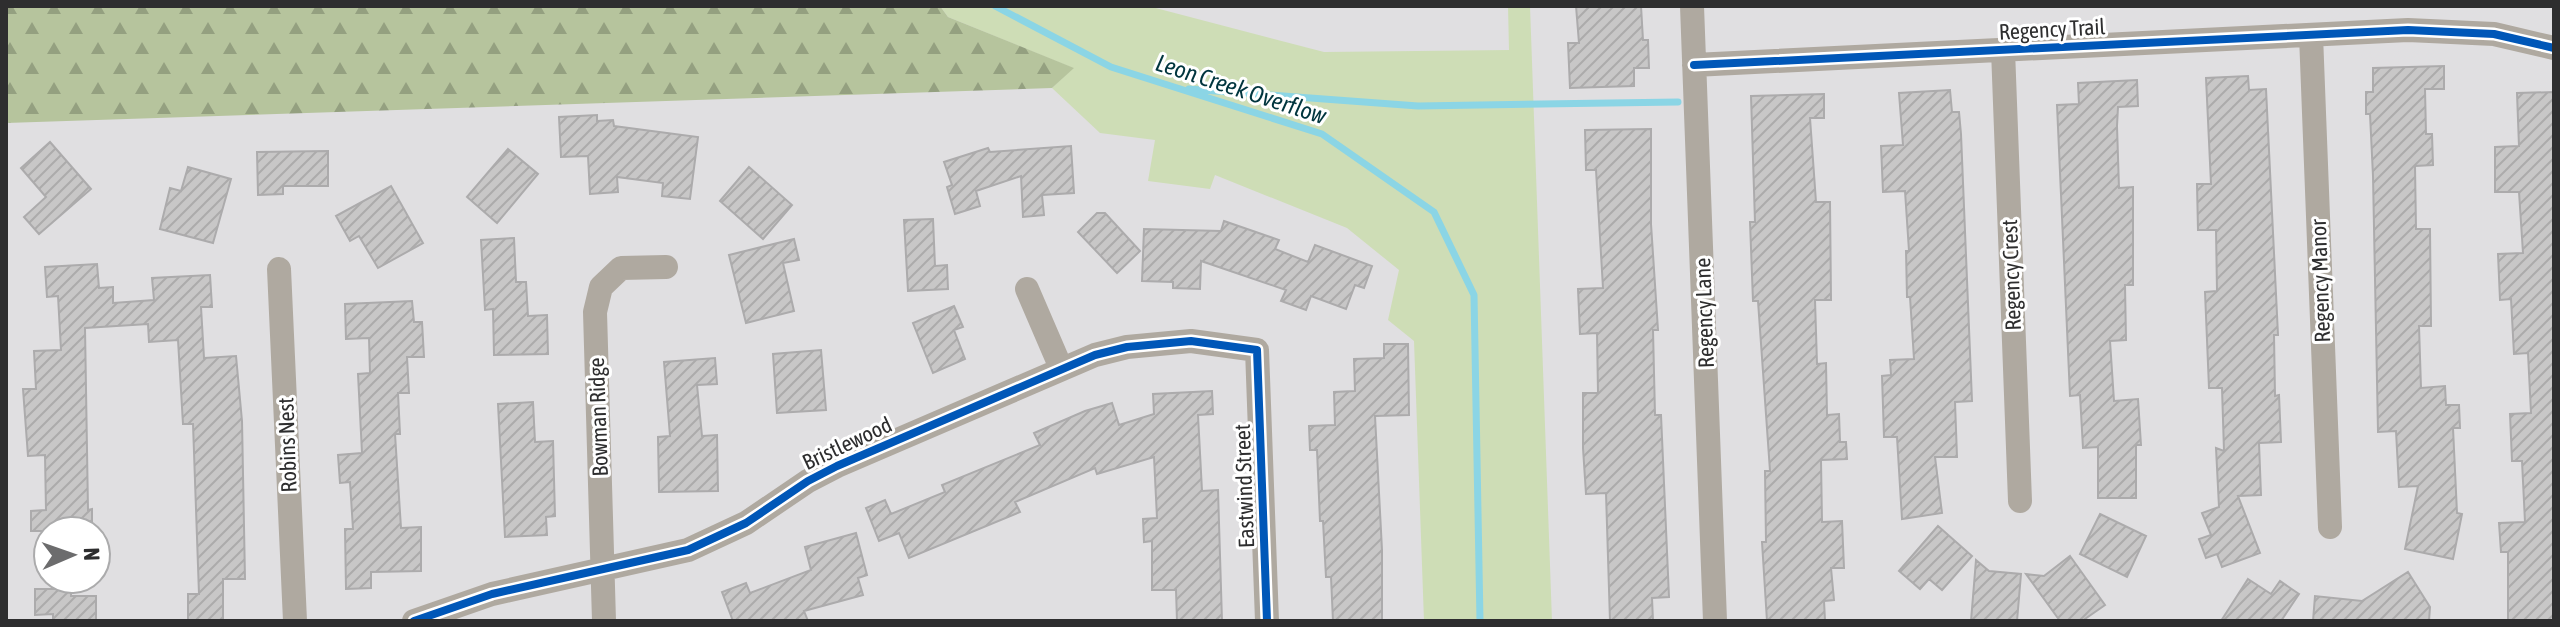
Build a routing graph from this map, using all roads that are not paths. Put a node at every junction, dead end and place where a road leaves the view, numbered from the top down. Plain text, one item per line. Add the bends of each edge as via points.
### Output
1 (1692, 6) edge
2 (2311, 35) junction
3 (2554, 48) edge
4 (2003, 50) junction
5 (1694, 65) junction
6 (666, 267) dead end
7 (279, 269) dead end
8 (1027, 289) dead end
9 (1257, 350) joint
10 (1061, 368) junction
11 (2020, 501) dead end
12 (2330, 527) dead end
13 (602, 569) junction
14 (295, 621) edge
15 (414, 621) edge
16 (604, 621) edge
17 (1267, 621) edge
18 (1715, 621) edge

1 - 5 street, Regency Lane
2 - 3 street, Regency Trail via 2453,29
2 - 4 street, Regency Trail
2 - 12 street, Regency Manor
4 - 5 street, Regency Trail
4 - 11 street, Regency Crest
5 - 18 street, Regency Lane
6 - 13 street, Bowman Ridge via 621,268 601,287 595,312
7 - 14 street, Robins Nest
8 - 10 street
9 - 10 street, Bristlewood via 1159,342
9 - 17 street, Eastwind Street
10 - 13 street, Bristlewood via 817,476 718,538 657,560
13 - 15 street, Bristlewood via 492,594
13 - 16 street, Bowman Ridge

